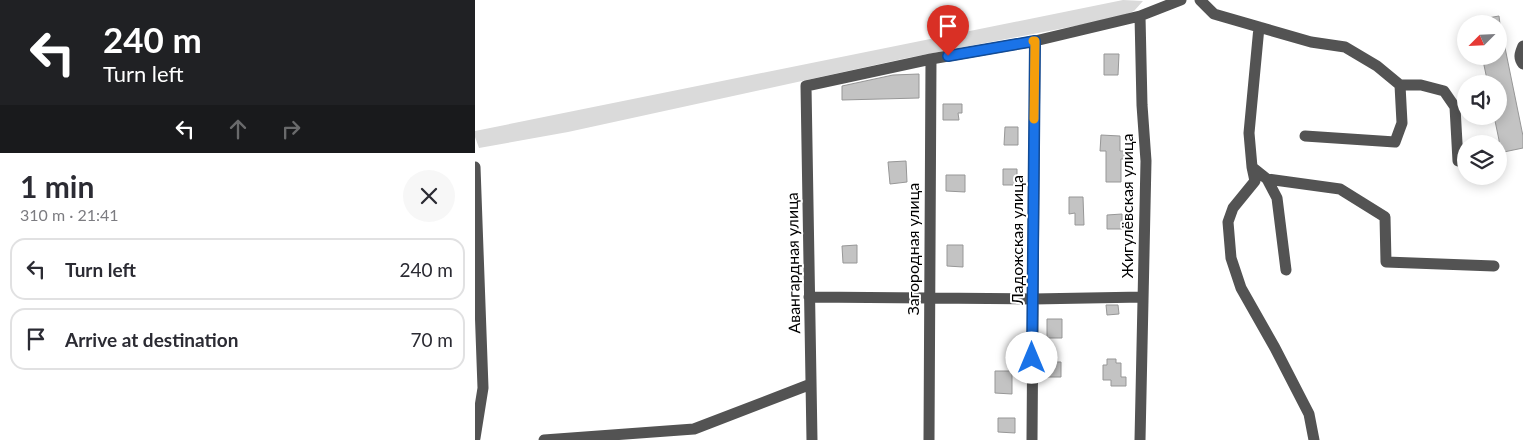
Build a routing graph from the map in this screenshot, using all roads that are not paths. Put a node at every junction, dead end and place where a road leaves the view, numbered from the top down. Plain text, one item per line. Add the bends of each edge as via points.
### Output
1 (1181, 0) edge
2 (1200, 0) edge
3 (1140, 16) junction
4 (1259, 27) junction
5 (1035, 41) junction
6 (1523, 46) edge
7 (931, 59) junction
8 (1523, 64) edge
9 (1400, 85) junction
10 (1305, 136) dead end
11 (1457, 143) edge
12 (1252, 166) junction
13 (475, 167) edge
14 (1267, 179) junction
15 (1494, 266) dead end
16 (1286, 270) dead end
17 (809, 297) junction
18 (1143, 297) junction
19 (929, 298) junction
20 (1033, 299) junction
21 (811, 384) junction
22 (694, 434) edge
23 (475, 438) edge
24 (544, 440) edge
25 (564, 440) edge
26 (812, 440) edge
27 (929, 440) edge
28 (1031, 440) edge
29 (1140, 440) edge
30 (1314, 440) edge

1 - 3 street
2 - 4 street via 1214,14
3 - 5 street
3 - 18 street, Жигулёвская улица via 1146,161
4 - 9 street via 1311,42 1345,47 1377,66
4 - 12 street via 1249,133
5 - 7 street
5 - 20 street, Ладожская улица
6 - 8 street via 1520,52
7 - 17 street, Авангардная улица via 806,86
7 - 19 street, Загородная улица
9 - 10 street via 1402,123 1395,142
9 - 11 street via 1421,85 1444,91 1455,107
12 - 14 street
12 - 30 street via 1255,180 1233,208 1228,222 1231,258 1241,288 1309,414
13 - 23 street via 483,388
14 - 15 street via 1339,189 1385,216 1385,262
14 - 16 street via 1277,198
17 - 19 street
17 - 21 street, Авангардная улица
18 - 20 street
18 - 29 street, Жигулёвская улица
19 - 20 street
19 - 27 street, Загородная улица
20 - 28 street, Ладожская улица
21 - 22 street
21 - 26 street, Авангардная улица
22 - 25 street
24 - 25 street

